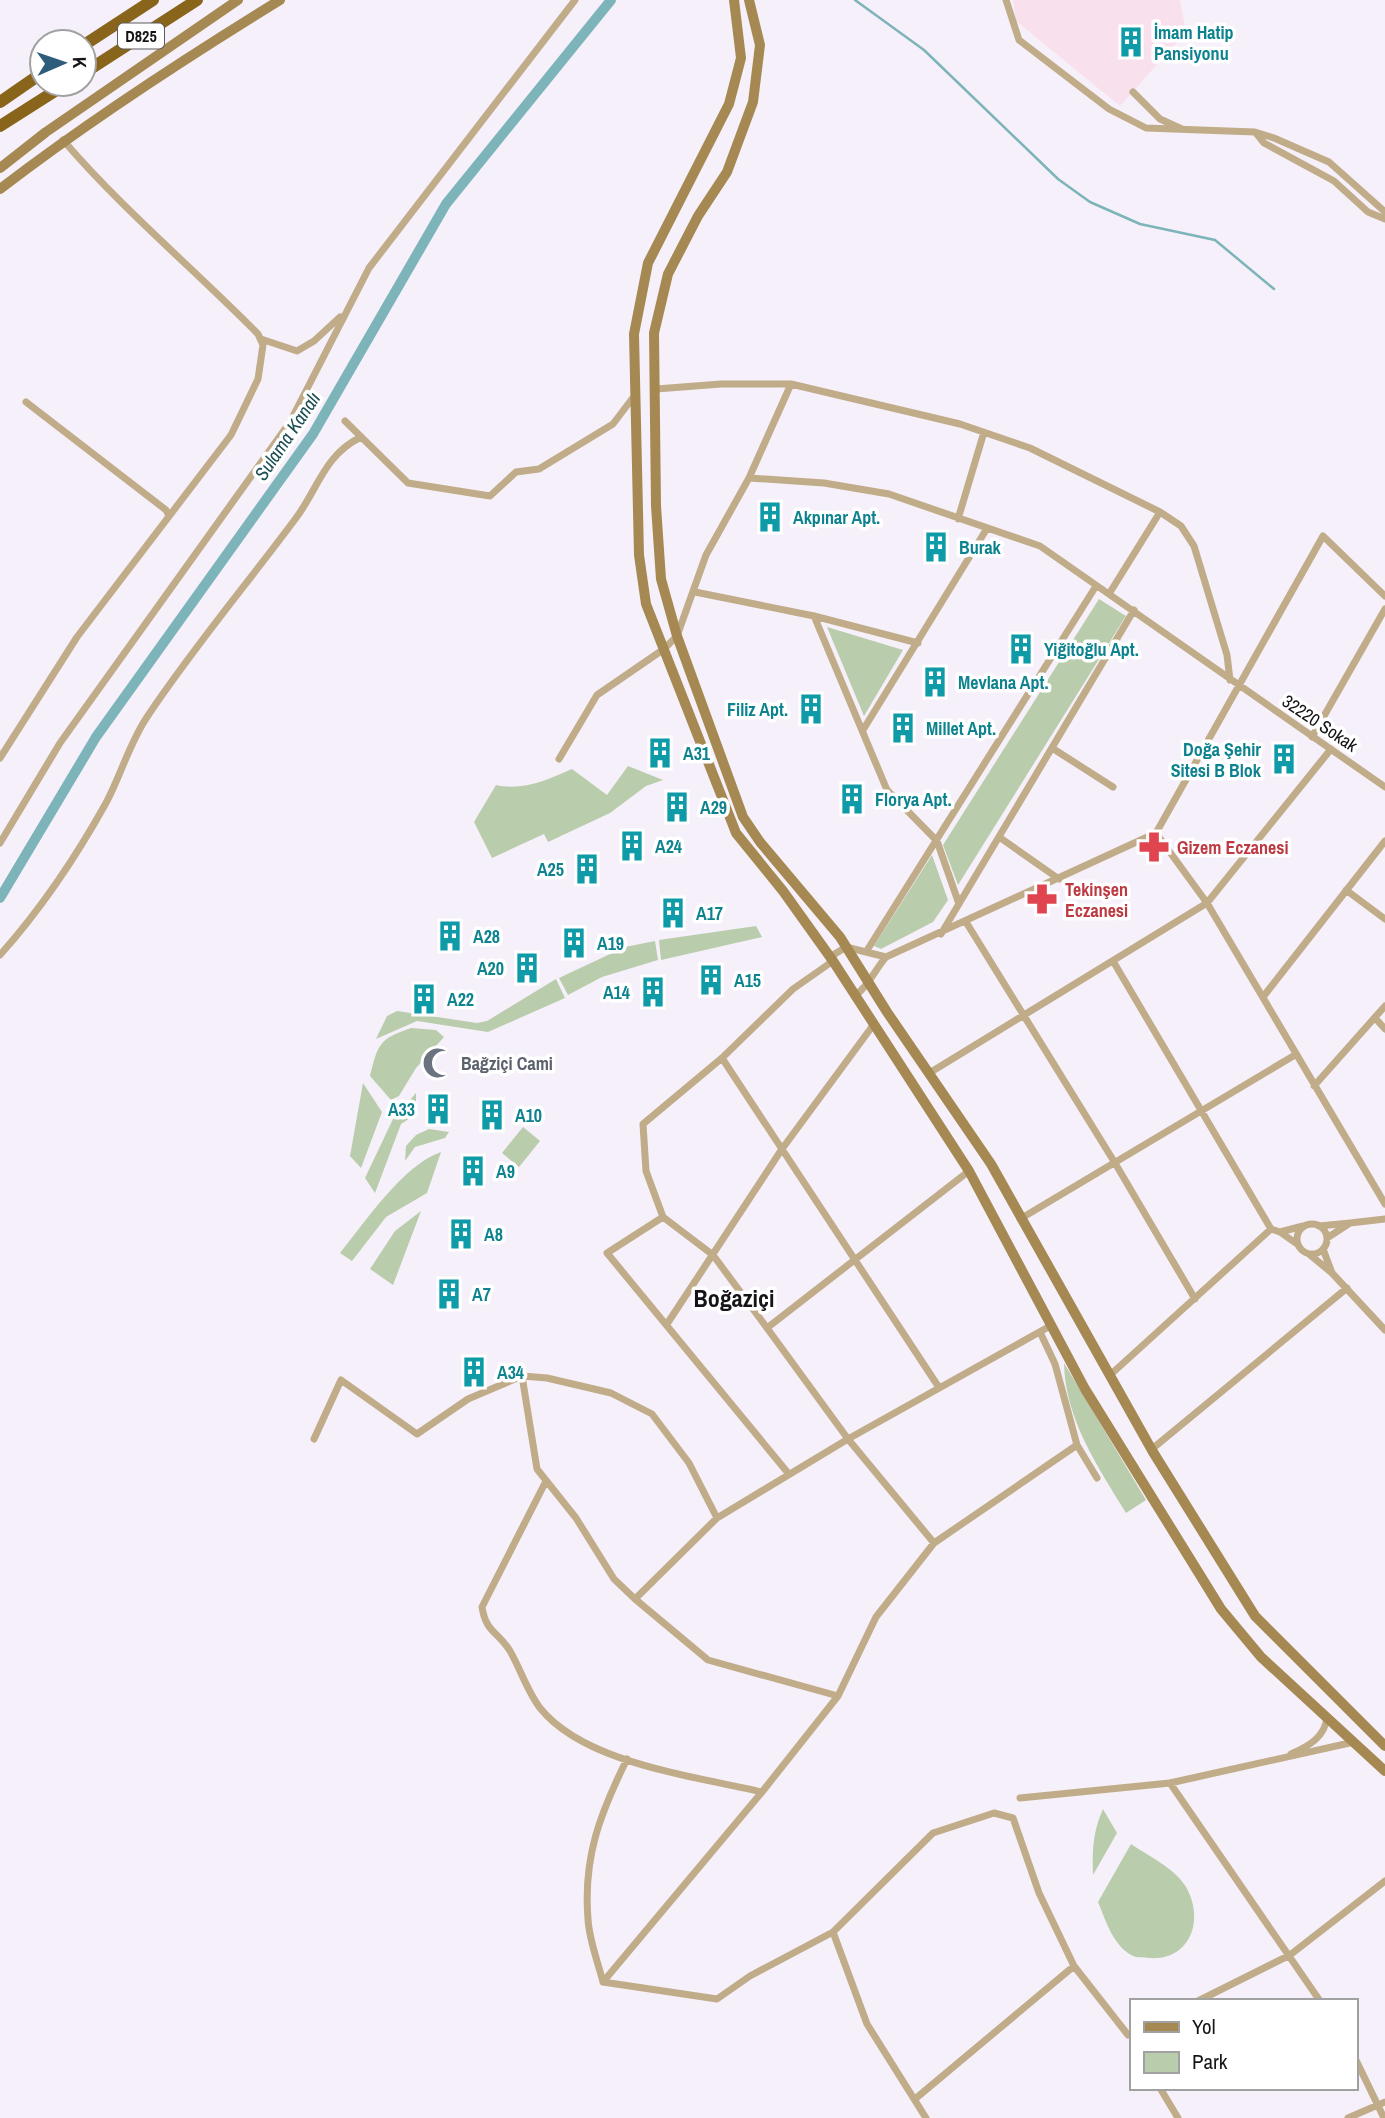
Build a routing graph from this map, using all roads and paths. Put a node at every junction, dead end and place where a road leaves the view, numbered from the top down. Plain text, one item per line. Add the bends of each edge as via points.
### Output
1 (153, 0) edge
2 (197, 0) edge
3 (238, 0) edge
4 (280, 0) edge
5 (575, 0) edge
6 (734, 0) edge
7 (749, 0) edge
8 (1006, 0) edge
9 (98, 37) edge
10 (98, 64) edge
11 (28, 83) edge
12 (1133, 92) dead end
13 (44, 98) edge
14 (0, 102) edge
15 (0, 126) edge
16 (1189, 132) junction
17 (1255, 132) junction
18 (63, 140) junction
19 (0, 168) edge
20 (0, 188) edge
21 (1385, 212) edge
22 (1385, 219) edge
23 (354, 296) junction
24 (261, 340) junction
25 (791, 384) junction
26 (656, 389) junction
27 (636, 393) junction
28 (26, 402) dead end
29 (345, 421) dead end
30 (984, 432) junction
31 (361, 436) junction
32 (749, 478) junction
33 (1160, 512) junction
34 (169, 516) junction
35 (958, 519) junction
36 (986, 530) junction
37 (1096, 586) junction
38 (695, 592) junction
39 (1109, 594) junction
40 (1385, 596) edge
41 (1385, 609) edge
42 (1134, 610) junction
43 (814, 616) junction
44 (677, 636) junction
45 (918, 643) junction
46 (664, 649) junction
47 (1230, 680) junction
48 (1238, 686) junction
49 (863, 730) junction
50 (1312, 737) junction
51 (1052, 748) junction
52 (1331, 749) junction
53 (0, 758) edge
54 (559, 759) dead end
55 (1384, 785) edge
56 (1114, 787) dead end
57 (1156, 833) junction
58 (999, 837) junction
59 (936, 841) junction
60 (1385, 841) edge
61 (0, 843) edge
62 (1059, 879) junction
63 (1346, 890) junction
64 (1207, 903) junction
65 (959, 904) junction
66 (1385, 919) edge
67 (966, 922) junction
68 (941, 934) junction
69 (846, 947) junction
70 (866, 952) junction
71 (0, 955) edge
72 (886, 957) junction
73 (832, 959) junction
74 (1113, 961) junction
75 (870, 985) junction
76 (856, 995) junction
77 (1262, 997) junction
78 (1385, 1006) edge
79 (1024, 1016) junction
80 (1375, 1018) junction
81 (874, 1024) junction
82 (1385, 1029) edge
83 (1295, 1055) junction
84 (722, 1058) junction
85 (931, 1072) junction
86 (1314, 1086) junction
87 (1201, 1112) junction
88 (782, 1149) junction
89 (1115, 1163) junction
90 (969, 1171) junction
91 (1385, 1204) edge
92 (663, 1217) junction
93 (1020, 1219) junction
94 (1385, 1219) edge
95 (1350, 1223) junction
96 (1303, 1226) junction
97 (1320, 1226) junction
98 (1271, 1229) junction
99 (1280, 1232) junction
100 (1327, 1238) junction
101 (1297, 1244) junction
102 (1324, 1248) junction
103 (1308, 1254) junction
104 (713, 1255) junction
105 (854, 1259) junction
106 (1332, 1273) junction
107 (1347, 1288) junction
108 (1195, 1299) junction
109 (667, 1324) junction
110 (1052, 1325) junction
111 (767, 1328) junction
112 (1385, 1330) edge
113 (1040, 1332) junction
114 (522, 1376) junction
115 (1109, 1376) junction
116 (938, 1387) junction
117 (314, 1438) dead end
118 (848, 1439) junction
119 (1077, 1445) junction
120 (1152, 1449) junction
121 (788, 1473) junction
122 (1097, 1478) dead end
123 (546, 1481) junction
124 (717, 1518) junction
125 (934, 1543) junction
126 (635, 1599) junction
127 (838, 1696) junction
128 (1327, 1716) junction
129 (1355, 1742) junction
130 (1385, 1746) edge
131 (627, 1759) junction
132 (1275, 1761) junction
133 (1385, 1771) edge
134 (1170, 1783) junction
135 (762, 1792) junction
136 (1020, 1798) dead end
137 (1385, 1881) edge
138 (833, 1932) junction
139 (1290, 1955) junction
140 (1074, 1966) junction
141 (603, 1982) junction
142 (1202, 1999) edge
143 (1320, 1999) edge
144 (1130, 2037) edge
145 (1357, 2061) edge
146 (1161, 2090) edge
147 (915, 2099) junction
148 (1382, 2104) edge
149 (926, 2118) edge
150 (1178, 2118) edge
151 (1348, 2118) edge
152 (1384, 2118) edge

1 - 9 highway, D825
2 - 10 highway, D825
3 - 19 main road
4 - 18 main road
5 - 23 street via 369,268
6 - 27 main road via 741,58 729,104 648,263 634,334
7 - 26 main road via 760,45 753,102 727,172 668,274 654,333
8 - 16 street via 1019,40 1109,109 1146,128
11 - 14 highway
12 - 16 street via 1160,119
13 - 15 highway
16 - 17 street
17 - 21 street via 1329,162
17 - 22 street via 1264,143 1334,181 1368,212
18 - 20 main road
18 - 24 street via 101,184 191,266
23 - 24 street via 335,324 304,349 291,351
23 - 61 street via 290,422 60,743
24 - 34 street via 258,379 231,435
25 - 26 street
25 - 30 street
25 - 32 street
26 - 44 main road via 661,579
27 - 31 street via 613,424 539,469 516,472 490,496 408,483
27 - 46 main road via 639,555 646,604
28 - 34 street via 166,509
29 - 31 street
30 - 33 street via 1030,448
30 - 35 street
31 - 71 street via 321,472 300,513 146,718 82,842 28,923
32 - 35 street, 32220 Sokak via 824,483 889,494
32 - 38 street via 706,555
33 - 39 street
33 - 47 street via 1181,526 1194,546 1227,655
34 - 53 street via 76,637
35 - 36 street, 32220 Sokak
36 - 37 street, 32220 Sokak via 1040,546
36 - 45 street
37 - 39 street, 32220 Sokak
37 - 59 street
38 - 43 street
38 - 44 street
39 - 42 street, 32220 Sokak
40 - 48 street via 1323,536
41 - 50 street
42 - 47 street, 32220 Sokak
42 - 51 street
43 - 45 street
43 - 49 street
44 - 46 street
44 - 69 main road via 743,817
45 - 49 street
46 - 54 street via 597,695
46 - 73 main road via 736,832
47 - 48 street, 32220 Sokak
48 - 50 street, 32220 Sokak
48 - 57 street
49 - 59 street via 887,790
50 - 52 street, 32220 Sokak
51 - 56 street
51 - 58 street
52 - 55 street, 32220 Sokak
52 - 64 street
57 - 62 street
57 - 64 street
58 - 62 street
58 - 65 street
59 - 65 street
59 - 70 street
60 - 63 street
62 - 67 street
63 - 66 street
63 - 77 street
64 - 74 street
64 - 77 street
65 - 68 street
67 - 68 street
67 - 79 street
68 - 72 street
69 - 70 street
69 - 73 street
69 - 75 main road
70 - 72 street
72 - 75 street
73 - 76 main road
73 - 84 street via 793,989
74 - 79 street
74 - 87 street
75 - 76 street
75 - 85 main road
76 - 81 main road
77 - 83 street
78 - 80 street
79 - 85 street
79 - 89 street
80 - 82 street
80 - 86 street
81 - 88 street
81 - 90 main road
83 - 86 street
83 - 87 street
84 - 88 street
84 - 92 street via 643,1124 646,1171
85 - 93 main road via 991,1164
86 - 91 street
87 - 89 street
87 - 98 street
88 - 104 street
88 - 105 street
89 - 93 street
89 - 108 street
90 - 105 street
90 - 110 main road
92 - 104 street
92 - 109 street via 607,1253
93 - 115 main road
94 - 95 street
95 - 97 street
95 - 100 street
96 - 97 street
96 - 99 street
96 - 101 street
97 - 100 street
98 - 99 street
98 - 108 street
99 - 101 street
100 - 102 street
101 - 103 street
102 - 103 street
102 - 106 street
103 - 106 street
104 - 109 street
104 - 111 street
105 - 111 street
105 - 116 street
106 - 107 street
107 - 112 street
107 - 120 street
108 - 115 street
109 - 121 street
110 - 113 street
110 - 128 main road via 1085,1389 1222,1609 1261,1657
111 - 118 street
113 - 116 street
113 - 119 street via 1055,1364
114 - 117 street via 468,1399 417,1434 341,1380
114 - 123 street via 537,1469
114 - 124 street via 611,1393 652,1414 689,1463
115 - 120 main road
116 - 118 street
118 - 121 street
118 - 125 street
119 - 122 street
119 - 125 street
120 - 130 main road via 1255,1616
121 - 124 street
123 - 126 street via 576,1518 614,1579
123 - 131 street via 482,1607 485,1625 508,1647 540,1707 576,1739
124 - 126 street
125 - 127 street via 876,1617
126 - 127 street via 708,1660
127 - 135 street
128 - 129 main road
128 - 132 street via 1326,1728 1318,1738
129 - 132 street
129 - 133 main road
131 - 135 street
131 - 141 street via 602,1809 589,1854 588,1921
132 - 134 street
134 - 136 street
134 - 139 street
135 - 141 street
137 - 139 street
138 - 140 street via 933,1833 994,1813 1013,1818 1039,1893
138 - 141 street via 717,1999
138 - 147 street via 867,2024
139 - 142 street
139 - 143 street
140 - 144 street
140 - 147 street
145 - 148 street
146 - 150 street
147 - 149 street
148 - 151 street
148 - 152 street

